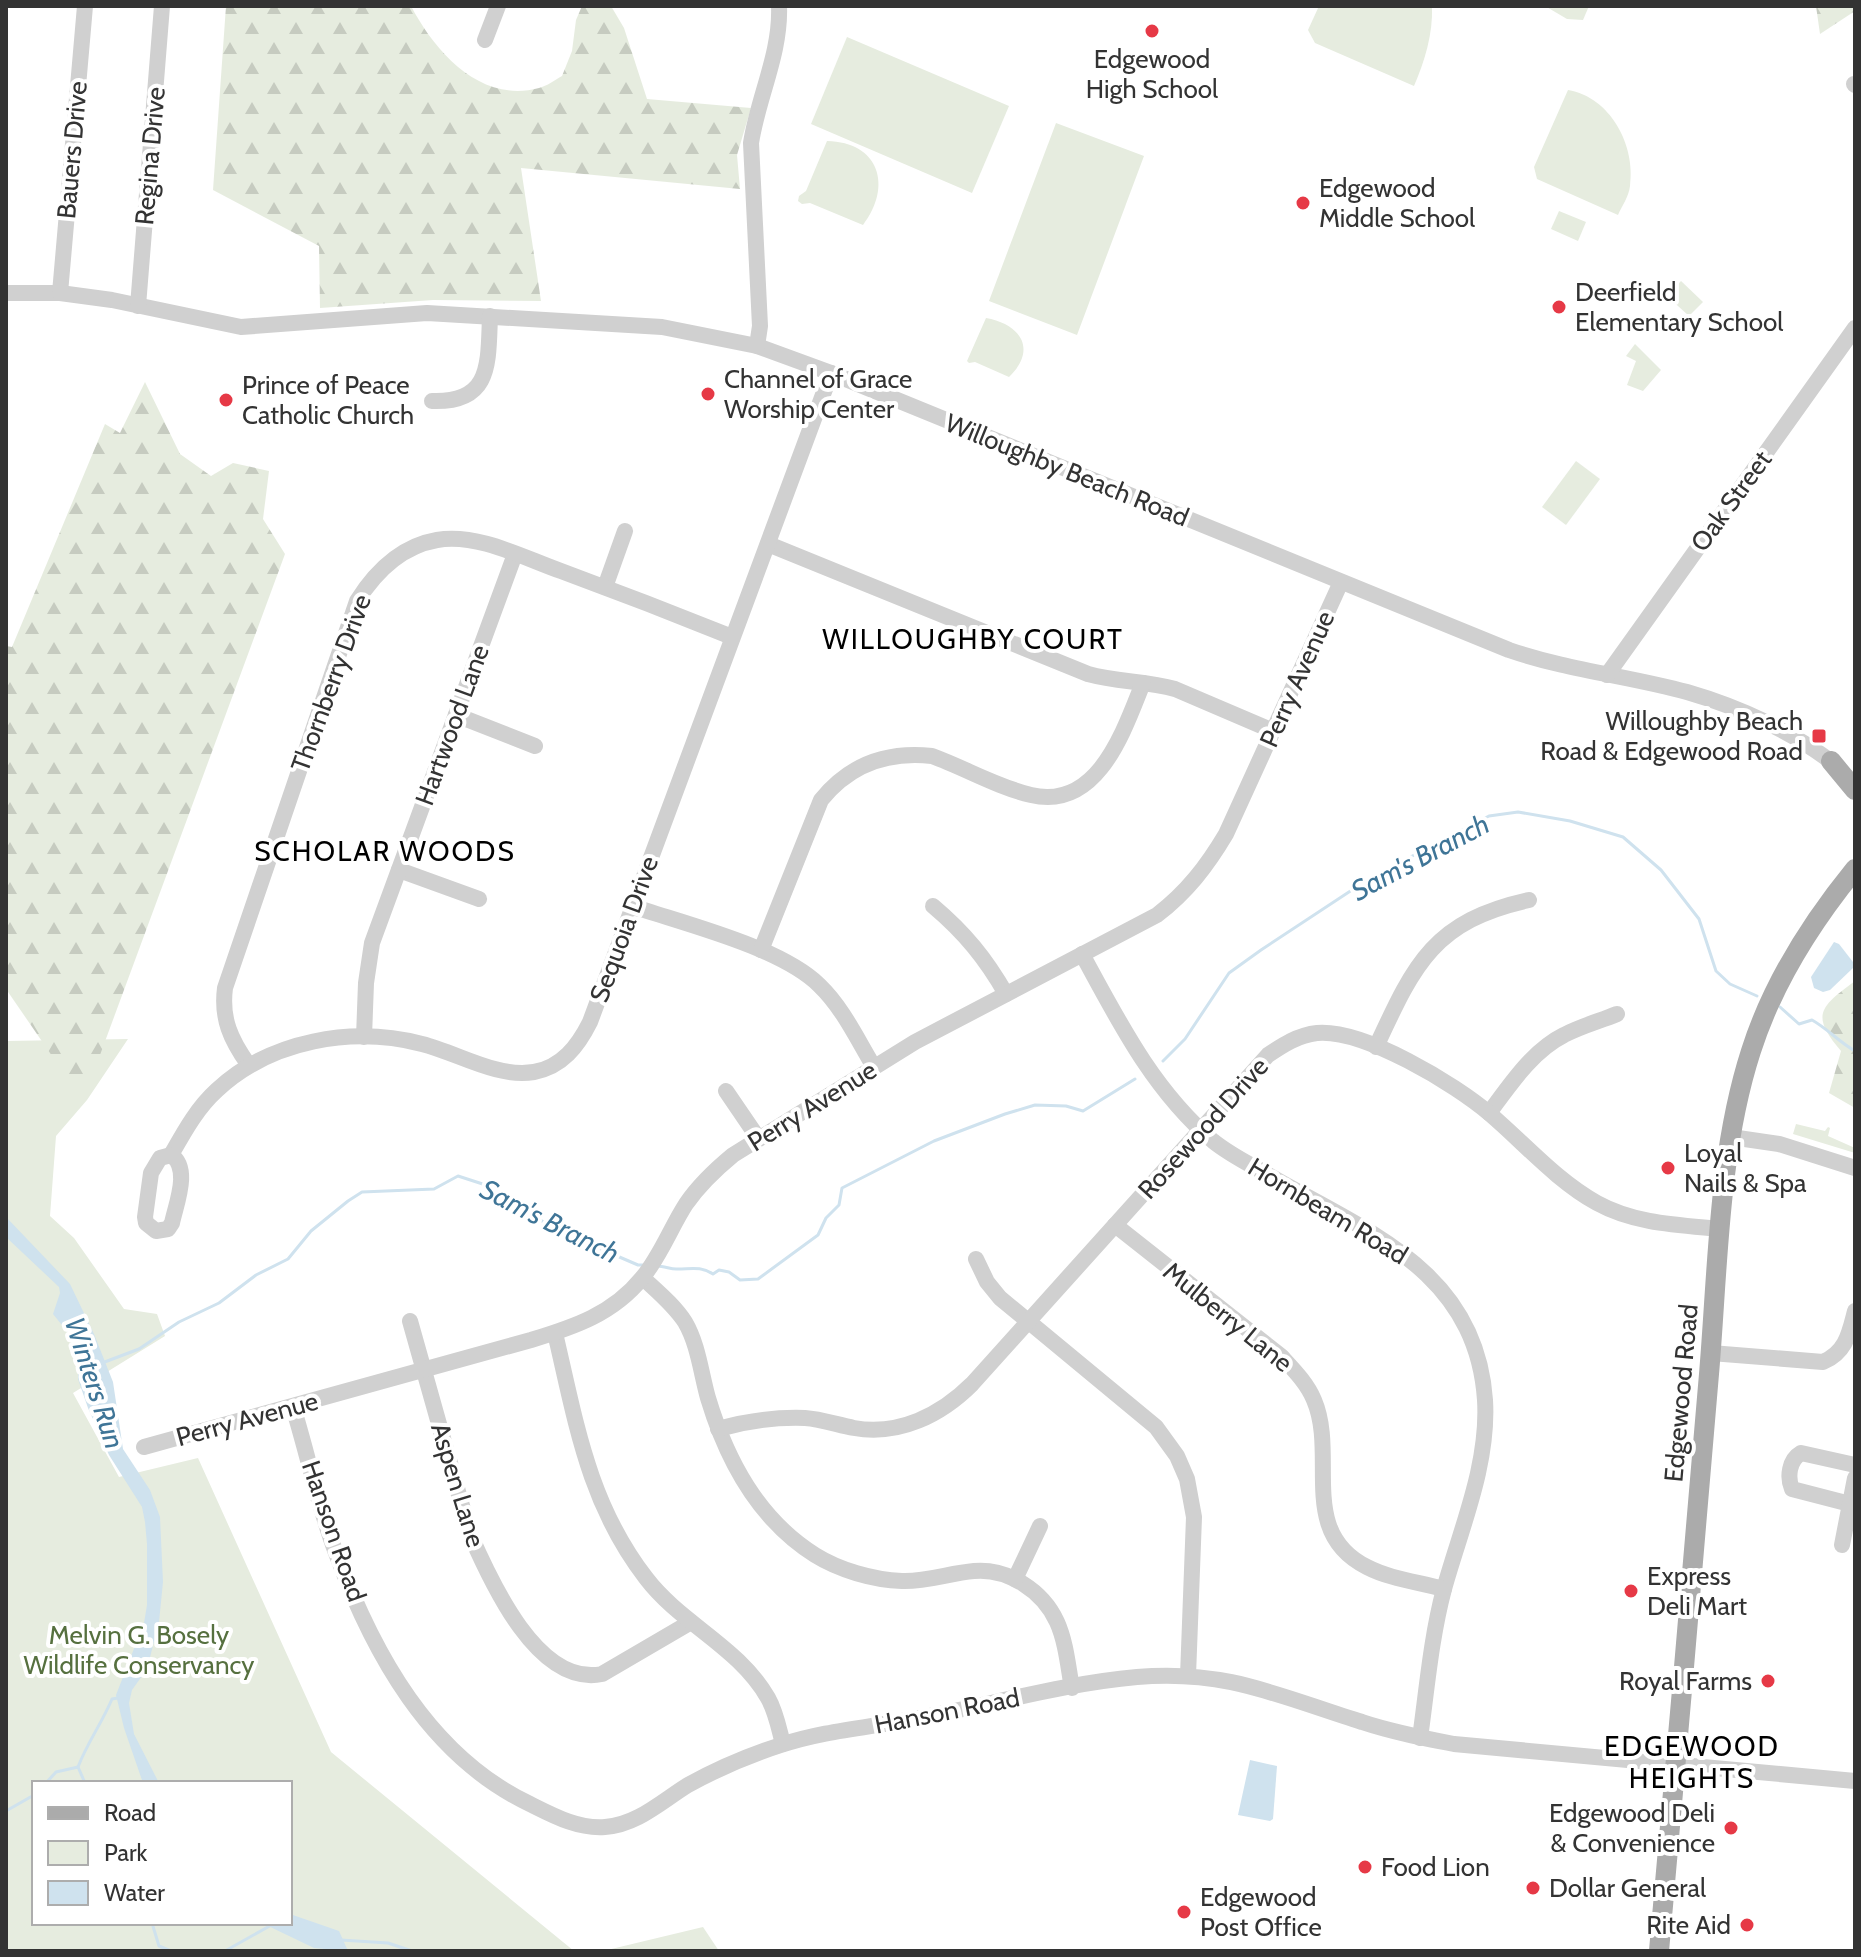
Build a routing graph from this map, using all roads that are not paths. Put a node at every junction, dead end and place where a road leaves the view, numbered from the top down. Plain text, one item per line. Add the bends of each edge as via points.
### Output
1 (85, 6) edge
2 (162, 6) edge
3 (498, 6) edge
4 (779, 6) edge
5 (485, 40) dead end
6 (6, 293) edge
7 (60, 293) junction
8 (138, 306) junction
9 (490, 316) junction
10 (1855, 328) edge
11 (757, 346) junction
12 (831, 373) junction
13 (432, 401) dead end
14 (625, 531) dead end
15 (768, 544) junction
16 (515, 554) junction
17 (1341, 582) junction
18 (605, 587) junction
19 (732, 637) junction
20 (1607, 675) junction
21 (1143, 683) junction
22 (456, 715) junction
23 (1273, 731) junction
24 (535, 746) dead end
25 (1831, 761) junction
26 (1855, 780) edge
27 (1855, 790) edge
28 (1855, 869) edge
29 (399, 870) junction
30 (479, 899) dead end
31 (1529, 900) dead end
32 (632, 906) junction
33 (933, 906) dead end
34 (761, 950) junction
35 (1082, 954) junction
36 (1006, 994) junction
37 (1617, 1014) dead end
38 (364, 1037) junction
39 (1376, 1047) junction
40 (248, 1064) junction
41 (874, 1067) junction
42 (726, 1091) dead end
43 (1489, 1113) junction
44 (1201, 1130) junction
45 (1731, 1137) junction
46 (758, 1138) junction
47 (171, 1155) dead end
48 (1855, 1168) edge
49 (1115, 1225) junction
50 (1721, 1229) junction
51 (976, 1259) dead end
52 (643, 1278) junction
53 (1855, 1311) edge
54 (410, 1321) dead end
55 (1028, 1321) junction
56 (555, 1333) junction
57 (1711, 1353) junction
58 (424, 1369) junction
59 (293, 1407) junction
60 (718, 1429) junction
61 (144, 1447) dead end
62 (1855, 1465) edge
63 (1855, 1478) edge
64 (1850, 1504) junction
65 (1040, 1526) dead end
66 (1842, 1545) dead end
67 (1015, 1579) junction
68 (1444, 1589) junction
69 (691, 1622) junction
70 (1188, 1676) junction
71 (1072, 1688) junction
72 (1420, 1738) junction
73 (783, 1744) junction
74 (1675, 1762) junction
75 (1855, 1781) edge
76 (1659, 1951) edge

1 - 7 street, Bauers Drive
2 - 8 street, Regina Drive
3 - 5 street
4 - 11 street via 780,28 751,143
6 - 7 street, Willoughby Beach Road
7 - 8 street, Willoughby Beach Road
8 - 9 street, Willoughby Beach Road via 241,327 398,314
9 - 11 street, Willoughby Beach Road via 662,327
9 - 13 street via 482,381 463,398
10 - 20 street, Oak Street
11 - 12 street, Willoughby Beach Road
12 - 15 street, Sequoia Drive
12 - 17 street, Willoughby Beach Road
14 - 18 street
15 - 19 street, Sequoia Drive
15 - 21 street via 1088,674
16 - 18 street, Thornberry Drive
16 - 22 street, Hartwood Lane
16 - 40 street, Thornberry Drive via 468,540 432,541 389,563 357,601 225,988 230,1036
17 - 20 street, Willoughby Beach Road via 1509,650
17 - 23 street, Perry Avenue
18 - 19 street, Thornberry Drive
19 - 32 street, Sequoia Drive
20 - 25 street, Willoughby Beach Road via 1700,697 1775,727
21 - 23 street via 1175,689
21 - 34 street via 1105,767 1082,786 1061,794 1034,796 932,756 883,757 854,769 821,800
22 - 24 street
22 - 29 street, Hartwood Lane
23 - 35 street, Perry Avenue via 1226,834 1189,887 1157,915
25 - 26 street, Willoughby Beach Road
25 - 27 main road
28 - 45 main road, Edgewood Road via 1798,950 1768,1006
29 - 30 street
29 - 38 street, Hartwood Lane via 370,951
31 - 39 street via 1487,911 1434,944 1406,984
32 - 34 street
32 - 38 street, Sequoia Drive via 580,1042 545,1069 512,1072 422,1044
33 - 36 street via 982,953
34 - 41 street via 817,983 848,1021
35 - 36 street, Perry Avenue
35 - 44 street, Hornbeam Road via 1149,1072
36 - 41 street, Perry Avenue
37 - 43 street via 1544,1049
38 - 40 street, Sequoia Drive via 290,1047
39 - 43 street, Rosewood Drive
39 - 44 street, Rosewood Drive via 1332,1033 1301,1036 1268,1055
40 - 47 street, Sequoia Drive via 204,1104
41 - 46 street, Perry Avenue
42 - 46 street
43 - 50 street, Rosewood Drive via 1571,1185 1618,1214
44 - 49 street, Rosewood Drive
44 - 68 street, Hornbeam Road via 1228,1152 1390,1243 1435,1282 1467,1329 1483,1386 1485,1433
45 - 48 street via 1779,1144
45 - 50 main road, Edgewood Road
46 - 52 street, Perry Avenue via 700,1186
49 - 55 street, Rosewood Drive
49 - 68 street, Mulberry Lane via 1299,1375 1315,1401 1321,1428 1326,1519 1347,1552 1365,1567
50 - 57 main road, Edgewood Road
51 - 55 street via 1000,1298
52 - 56 street, Perry Avenue via 590,1321
52 - 60 street via 687,1325
53 - 57 street via 1846,1344 1823,1362
54 - 58 street, Aspen Lane
55 - 60 street, Rosewood Drive via 962,1395 912,1423 874,1430 778,1418
55 - 70 street via 1156,1427 1177,1456 1194,1517
56 - 58 street, Perry Avenue
56 - 69 street via 597,1496 646,1579
57 - 74 main road, Edgewood Road
58 - 59 street, Perry Avenue
58 - 69 street, Aspen Lane via 483,1564 519,1625 555,1665 578,1675 602,1674
59 - 61 street, Perry Avenue
59 - 73 street, Hanson Road via 335,1551 397,1682 440,1737 512,1796 566,1822 616,1826 718,1770
60 - 67 street via 758,1503 775,1524 818,1557 882,1579 974,1571
62 - 64 street via 1801,1453 1791,1464 1792,1489
63 - 64 street
64 - 66 street
65 - 67 street
67 - 71 street via 1041,1599 1059,1625
68 - 72 street, Hornbeam Road
69 - 73 street via 759,1684
70 - 71 street, Hanson Road via 1135,1677
70 - 72 street, Hanson Road via 1263,1688
71 - 73 street, Hanson Road
72 - 74 street, Hanson Road
74 - 75 street, Hanson Road
74 - 76 main road, Edgewood Road

